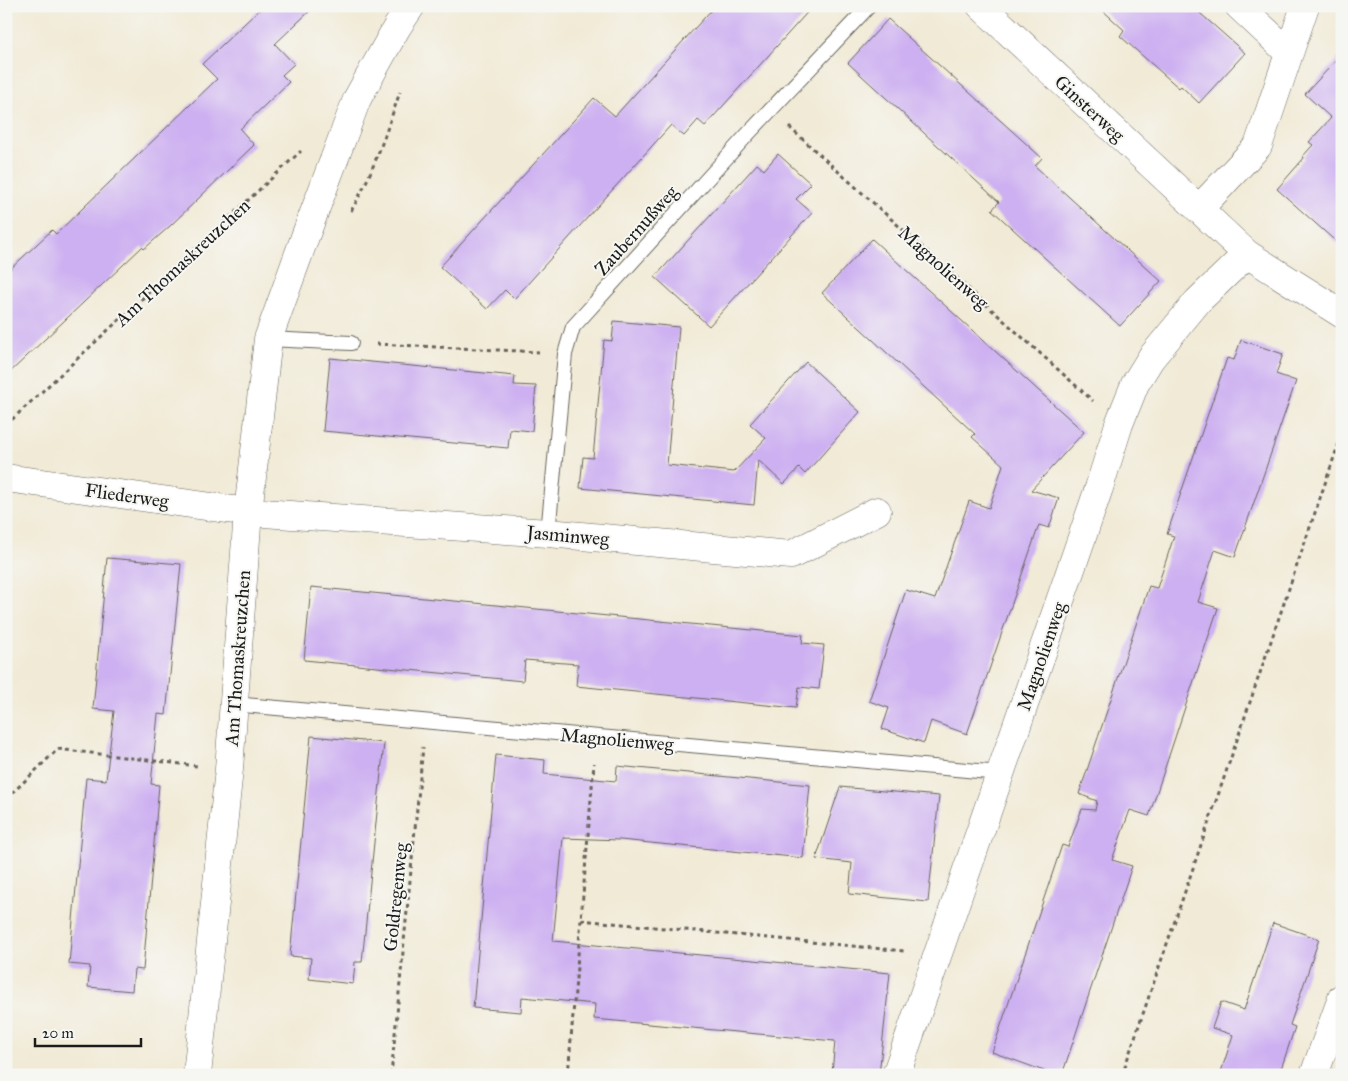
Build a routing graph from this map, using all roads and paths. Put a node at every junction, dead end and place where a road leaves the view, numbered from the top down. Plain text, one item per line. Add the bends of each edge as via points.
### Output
1 (412, 6) edge
2 (869, 6) edge
3 (981, 6) edge
4 (1239, 6) edge
5 (1305, 6) edge
6 (1288, 52) junction
7 (770, 110) junction
8 (308, 145) dead end
9 (1199, 209) junction
10 (1247, 254) junction
11 (1342, 314) edge
12 (268, 339) junction
13 (351, 343) joint
14 (565, 354) junction
15 (1119, 424) junction
16 (6, 425) edge
17 (1342, 434) edge
18 (6, 478) edge
19 (877, 511) dead end
20 (248, 512) junction
21 (548, 534) junction
22 (233, 704) junction
23 (426, 722) junction
24 (597, 737) junction
25 (229, 769) junction
26 (1000, 773) junction
27 (6, 799) edge
28 (581, 920) junction
29 (938, 954) junction
30 (1342, 998) edge
31 (6, 1074) edge
32 (12, 1075) edge
33 (197, 1075) edge
34 (391, 1075) edge
35 (568, 1075) edge
36 (896, 1075) edge
37 (1122, 1075) edge
38 (1314, 1075) edge

1 - 12 street, Am Thomaskreuzchen via 357,99
2 - 7 lane, Zaubernußweg
3 - 9 street, Ginsterweg
4 - 6 street
5 - 6 street
6 - 9 street via 1258,146
7 - 14 lane, Zaubernußweg via 574,327
7 - 15 path, Magnolienweg
8 - 16 path, Am Thomaskreuzchen
9 - 10 street, Ginsterweg
10 - 11 street, Ginsterweg
10 - 15 street, Magnolienweg via 1198,301 1151,358 1135,384
12 - 13 lane
12 - 20 street, Am Thomaskreuzchen
13 - 14 path
14 - 21 lane, Zaubernußweg
15 - 26 street, Magnolienweg
17 - 37 path
18 - 20 street, Fliederweg
19 - 21 street, Jasminweg via 791,555
20 - 21 street, Jasminweg
20 - 22 street, Am Thomaskreuzchen
22 - 23 lane, Magnolienweg
22 - 25 street, Am Thomaskreuzchen
23 - 24 lane, Magnolienweg
23 - 34 path, Goldregenweg
24 - 26 lane, Magnolienweg
24 - 28 path
25 - 27 path, Am Thomaskreuzchen via 58,749
25 - 33 street, Am Thomaskreuzchen
26 - 29 street, Magnolienweg
28 - 29 path
28 - 35 path
29 - 36 street, Magnolienweg
30 - 38 street
31 - 32 path

